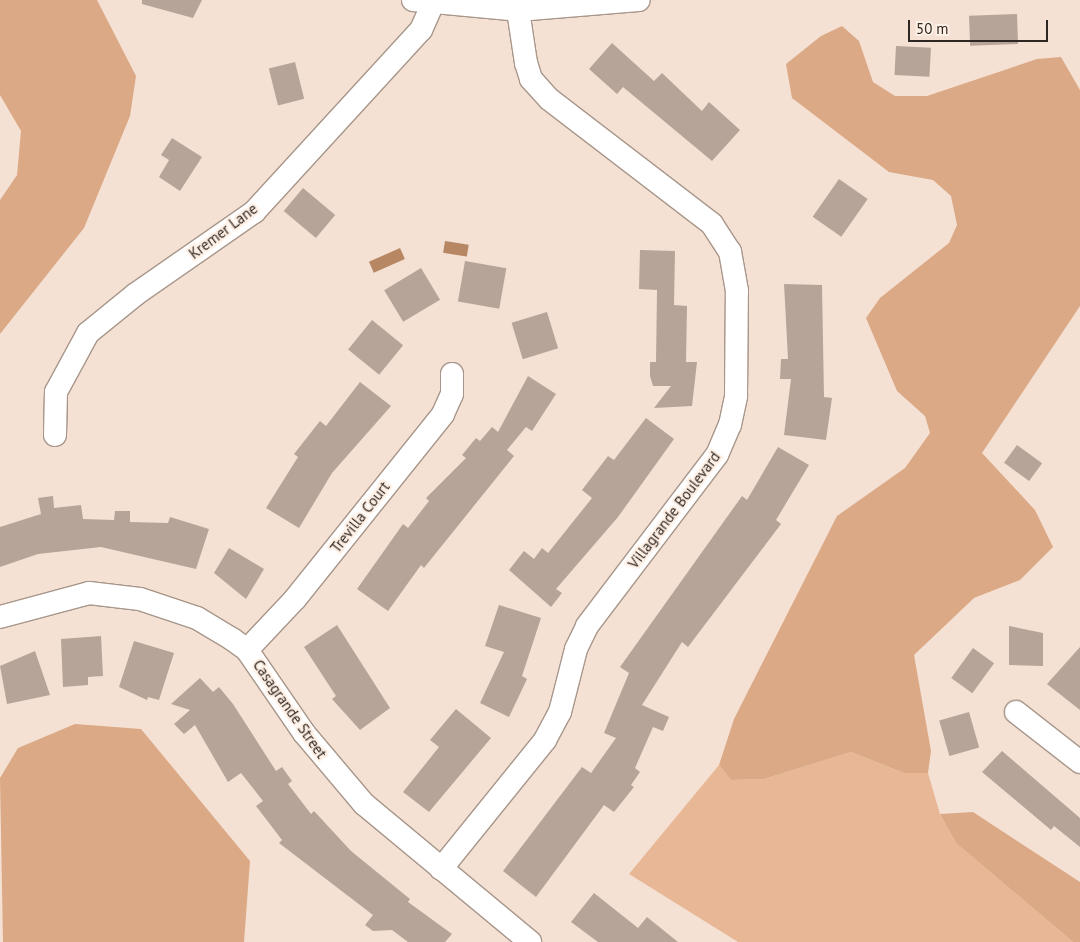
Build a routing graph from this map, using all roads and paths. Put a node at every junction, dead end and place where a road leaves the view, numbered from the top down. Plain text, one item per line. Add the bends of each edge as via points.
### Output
1 (639, 0) edge
2 (422, 2) edge
3 (518, 10) junction
4 (452, 374) dead end
5 (55, 435) dead end
6 (0, 617) edge
7 (247, 650) junction
8 (1016, 712) dead end
9 (1080, 762) edge
10 (441, 869) junction
11 (530, 942) edge

1 - 3 street
2 - 3 street
2 - 5 street, Kremer Lane via 422,30 254,212 136,294 88,333 56,392
3 - 10 street, Villagrande Boulevard via 528,71 549,100 712,224 730,252 737,290 736,396 730,425 717,456 587,626 576,649 560,712 545,740
4 - 7 street, Trevilla Court via 452,394 443,414 295,599
6 - 7 street, Casagrande Street via 89,593 140,599 197,618
7 - 10 street, Casagrande Street via 341,780 392,830
8 - 9 street
10 - 11 street, Casagrande Street

